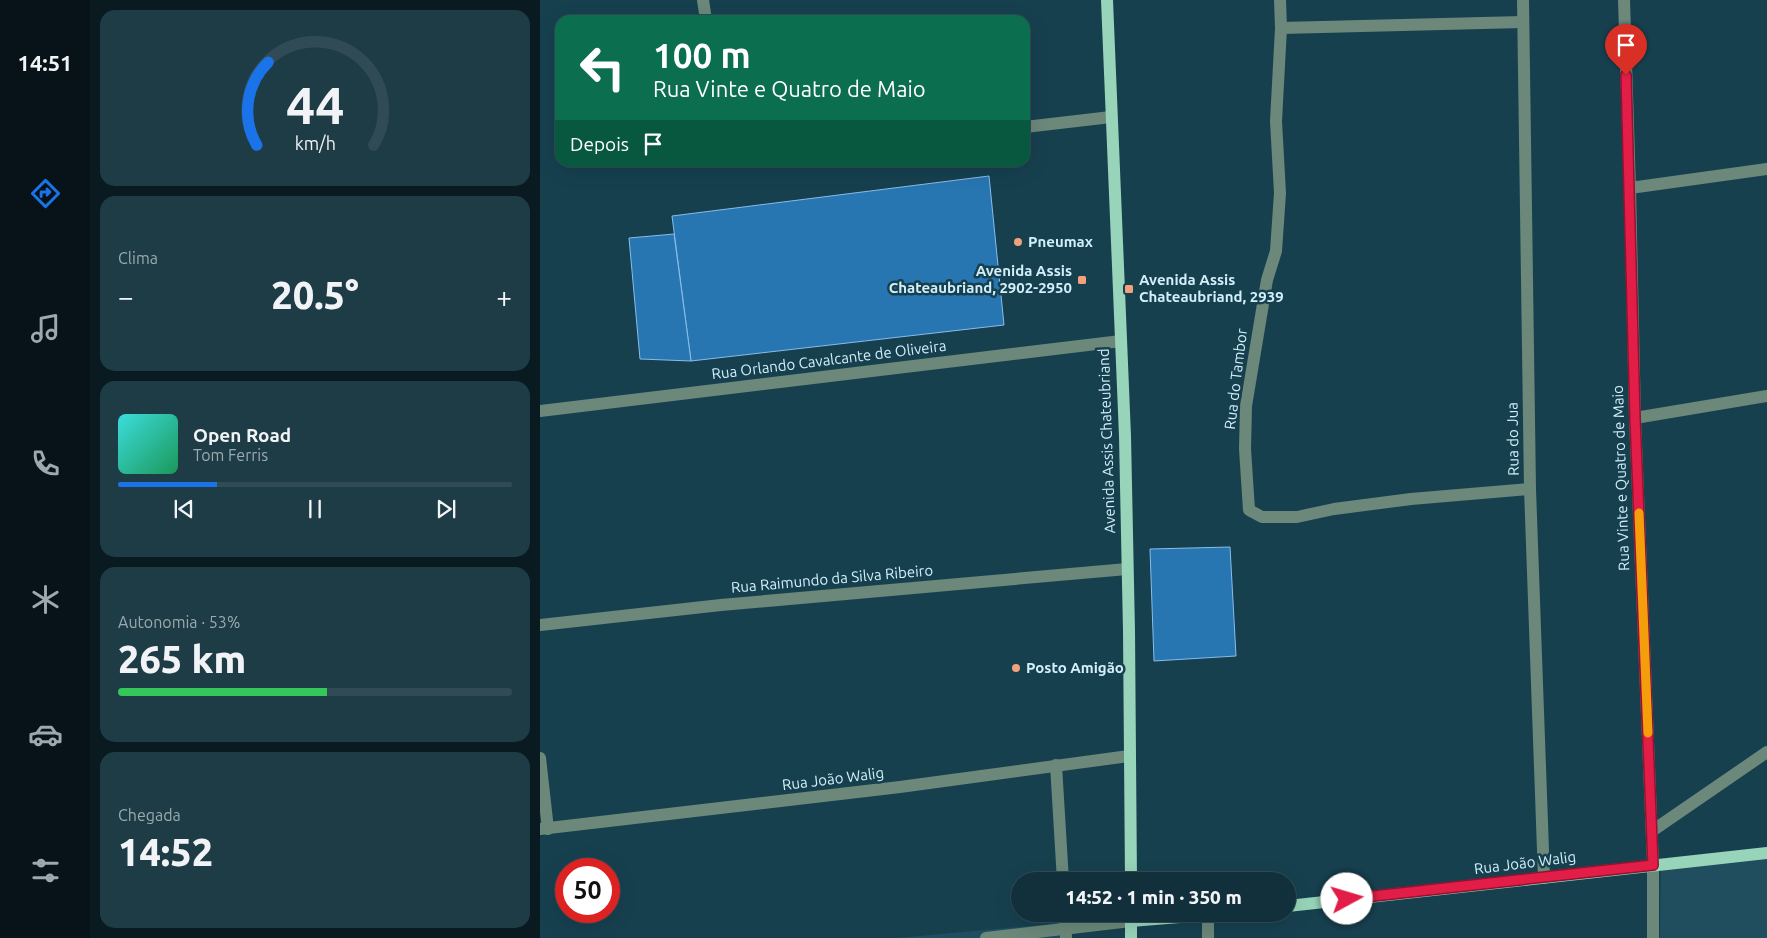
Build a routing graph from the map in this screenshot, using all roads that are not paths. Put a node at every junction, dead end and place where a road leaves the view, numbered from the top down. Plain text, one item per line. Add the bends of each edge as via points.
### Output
1 (703, 0) edge
2 (1107, 0) edge
3 (1280, 0) edge
4 (1523, 0) edge
5 (1624, 0) edge
6 (705, 15) edge
7 (1523, 22) junction
8 (1281, 28) junction
9 (1111, 118) junction
10 (1030, 126) edge
11 (1767, 169) edge
12 (1630, 188) junction
13 (1121, 341) junction
14 (1767, 396) edge
15 (540, 411) edge
16 (1635, 418) junction
17 (1530, 489) junction
18 (1127, 569) junction
19 (540, 625) edge
20 (1767, 752) edge
21 (1129, 756) junction
22 (540, 758) edge
23 (1056, 766) junction
24 (544, 829) edge
25 (1652, 831) junction
26 (1767, 853) edge
27 (1653, 865) junction
28 (1062, 872) edge
29 (1131, 872) edge
30 (1544, 878) junction
31 (1296, 905) edge
32 (1111, 922) edge
33 (1131, 922) edge
34 (1211, 922) edge
35 (1066, 933) edge
36 (986, 938) edge
37 (1131, 938) edge
38 (1208, 938) edge
39 (1653, 938) edge

1 - 6 street
2 - 9 main road, Avenida Assis Chateubriand
3 - 8 street, Rua do Tambor
4 - 7 street, Rua do Jua
5 - 12 street, Rua Vinte e Quatro de Maio
7 - 8 street
7 - 17 street, Rua do Jua
8 - 17 street, Rua do Tambor via 1276,121 1280,193 1276,251 1267,280 1246,406 1249,510 1262,517 1297,517 1411,499
9 - 10 street
9 - 13 main road, Avenida Assis Chateubriand
11 - 12 street
12 - 16 street, Rua Vinte e Quatro de Maio
13 - 15 street, Rua Orlando Cavalcante de Oliveira
13 - 18 main road, Avenida Assis Chateubriand
14 - 16 street
16 - 25 street, Rua Vinte e Quatro de Maio
17 - 30 street, Rua do Jua
18 - 19 street, Rua Raimundo da Silva Ribeiro via 731,604
18 - 21 main road, Avenida Assis Chateubriand
20 - 25 street
21 - 23 street, Rua João Walig
21 - 29 main road, Avenida Assis Chateubriand
22 - 24 street
23 - 24 street, Rua João Walig
23 - 28 street
25 - 27 street, Rua Vinte e Quatro de Maio
26 - 27 main road, Rua João Walig
27 - 30 main road, Rua João Walig
27 - 39 street, Rua Vinte e Quatro de Maio
30 - 31 main road, Rua João Walig
32 - 35 street
33 - 37 main road
34 - 38 street
35 - 36 street

